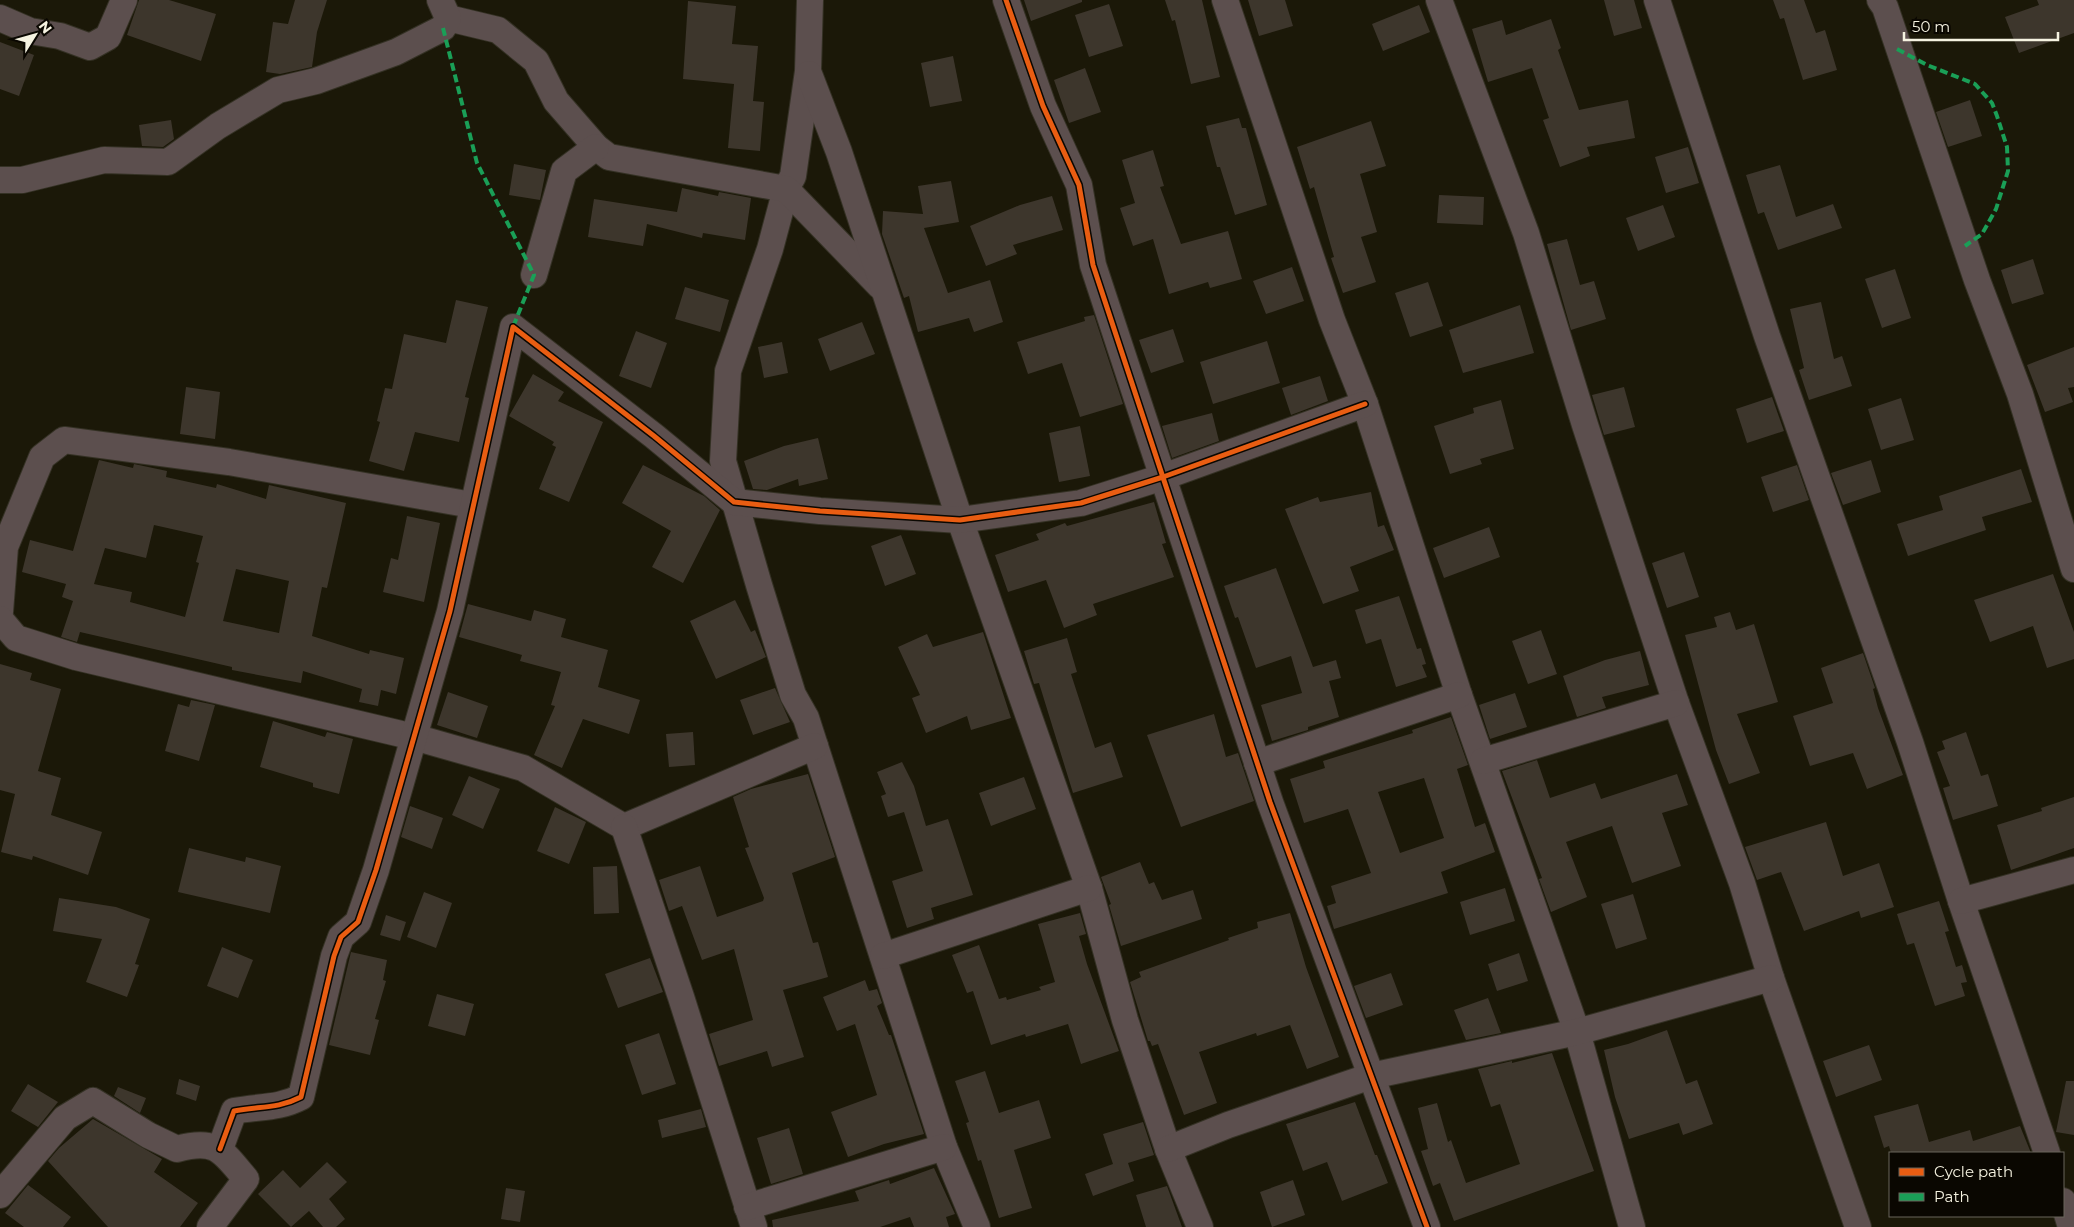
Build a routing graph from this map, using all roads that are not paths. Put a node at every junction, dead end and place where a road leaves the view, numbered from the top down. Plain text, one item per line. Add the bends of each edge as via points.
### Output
1 (124, 0) edge
2 (810, 0) edge
3 (1006, 0) edge
4 (1225, 0) edge
5 (1439, 0) edge
6 (1657, 0) edge
7 (1880, 0) edge
8 (444, 9) edge
9 (0, 18) edge
10 (808, 71) junction
11 (596, 147) junction
12 (0, 180) edge
13 (786, 189) junction
14 (534, 275) dead end
15 (885, 291) junction
16 (1364, 404) junction
17 (1163, 477) junction
18 (734, 502) junction
19 (472, 506) junction
20 (960, 520) junction
21 (2074, 569) edge
22 (0, 612) edge
23 (0, 619) edge
24 (1459, 694) junction
25 (1676, 703) junction
26 (414, 737) junction
27 (815, 746) junction
28 (1483, 761) junction
29 (1257, 763) junction
30 (624, 827) junction
31 (2074, 870) edge
32 (1089, 888) junction
33 (1960, 901) junction
34 (883, 956) junction
35 (1771, 978) junction
36 (1577, 1032) junction
37 (1371, 1076) junction
38 (944, 1147) junction
39 (220, 1149) junction
40 (1168, 1149) junction
41 (2047, 1152) edge
42 (0, 1195) edge
43 (2064, 1204) edge
44 (750, 1217) edge
45 (210, 1227) edge
46 (977, 1227) edge
47 (1200, 1227) edge
48 (1427, 1227) edge
49 (1632, 1227) edge
50 (1858, 1227) edge
51 (2072, 1227) edge

1 - 9 street via 108,36 90,47 60,36 30,31
2 - 10 street
3 - 17 street via 1043,106 1079,185 1093,265
4 - 16 street via 1332,320
5 - 25 street via 1526,233
6 - 33 street via 1767,336 1904,724
7 - 21 street via 1976,280 2020,394
8 - 11 street via 498,30 536,61 556,101
8 - 12 street via 443,28 396,52 316,81 278,90 218,126 168,162 104,160 22,180
10 - 13 street via 793,176
10 - 15 street via 839,152
11 - 13 street via 609,157
11 - 14 street via 564,172
13 - 15 street
13 - 18 street via 770,249 728,371 723,461
15 - 20 street
16 - 17 street
16 - 24 street
17 - 20 street via 1081,503
17 - 29 street
18 - 19 street via 512,327
18 - 20 street
18 - 27 street via 794,695
19 - 22 street via 229,462 64,440 42,457 5,547
19 - 26 street via 450,611
20 - 32 street
23 - 26 street via 16,638 76,657
24 - 28 street
24 - 29 street
25 - 28 street
25 - 35 street via 1742,883
26 - 30 street via 523,768
26 - 39 street via 358,922 341,937 334,956 301,1097 275,1107 234,1112
27 - 30 street
27 - 34 street
28 - 36 street
29 - 37 street
30 - 44 street
31 - 33 street
32 - 34 street
32 - 40 street via 1125,1020
33 - 41 street
34 - 38 street
35 - 36 street
35 - 50 street
36 - 37 street
36 - 49 street
37 - 40 street
37 - 48 street
38 - 44 street
38 - 46 street
39 - 42 street via 195,1144 177,1149 93,1101 65,1118
39 - 45 street via 246,1179
40 - 47 street
43 - 51 street

